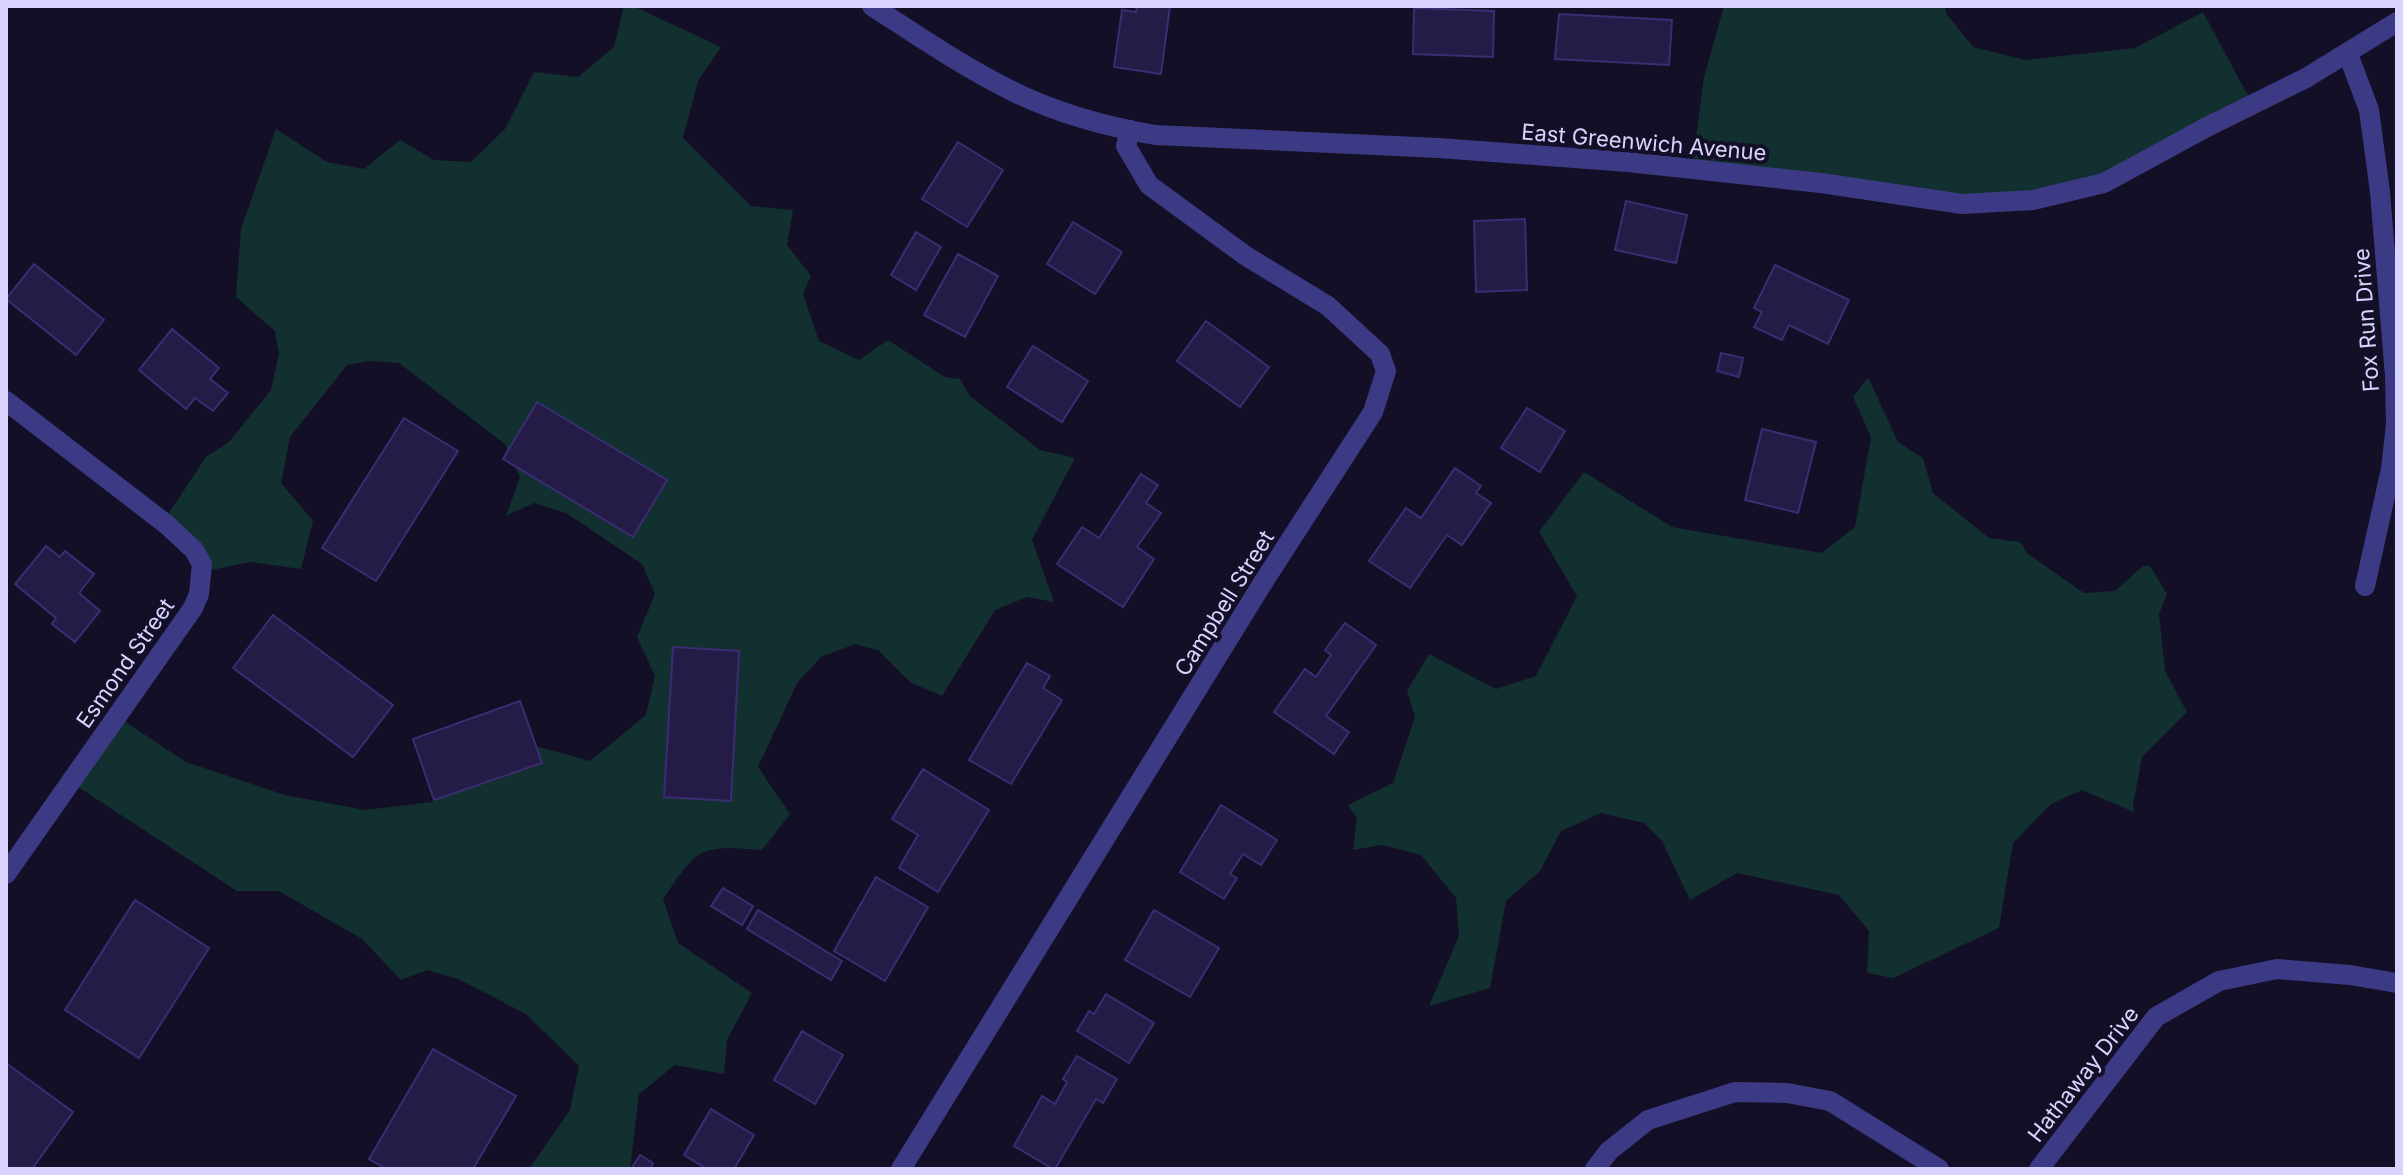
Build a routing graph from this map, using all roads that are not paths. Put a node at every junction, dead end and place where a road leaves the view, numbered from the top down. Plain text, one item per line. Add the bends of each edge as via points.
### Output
1 (872, 6) edge
2 (2397, 22) edge
3 (2348, 54) junction
4 (1130, 130) junction
5 (6, 401) edge
6 (2365, 586) dead end
7 (6, 874) edge
8 (2397, 983) edge
9 (901, 1169) edge
10 (1595, 1169) edge
11 (1939, 1169) edge
12 (2039, 1169) edge

1 - 4 street, East Greenwich Avenue via 1015,92
2 - 3 street, East Greenwich Avenue
3 - 4 street, East Greenwich Avenue via 2104,183 2033,200 1962,204 1628,162
3 - 6 street, Fox Run Drive via 2369,110 2395,376 2391,469
4 - 9 street, Campbell Street via 1126,146 1149,185 1246,256 1328,306 1380,354 1386,371 1373,412
5 - 7 street, Esmond Street via 166,524 202,564 193,608
8 - 12 street, Hathaway Drive via 2277,969 2219,981 2156,1017
10 - 11 street via 1648,1120 1735,1092 1830,1101

